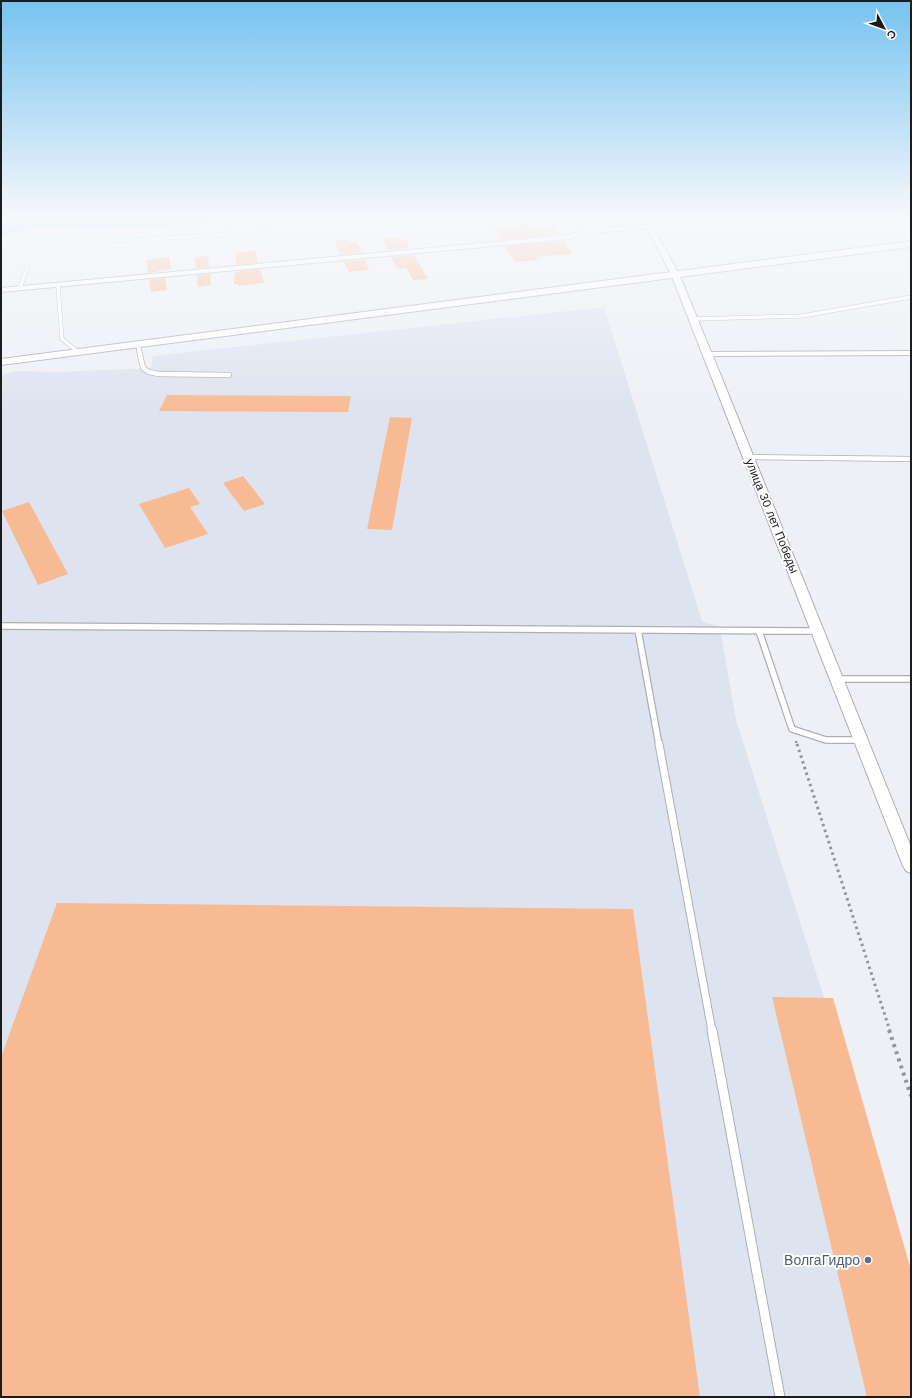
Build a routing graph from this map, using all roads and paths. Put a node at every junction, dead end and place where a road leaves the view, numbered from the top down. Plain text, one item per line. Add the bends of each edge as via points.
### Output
1 (22, 282) edge
2 (97, 282) edge
3 (612, 282) edge
4 (678, 282) edge
5 (58, 286) junction
6 (20, 288) junction
7 (1, 290) edge
8 (911, 297) edge
9 (694, 319) junction
10 (138, 344) junction
11 (78, 352) junction
12 (911, 353) edge
13 (708, 354) junction
14 (2, 362) edge
15 (229, 375) dead end
16 (749, 457) junction
17 (911, 459) edge
18 (1, 626) edge
19 (638, 630) junction
20 (759, 631) junction
21 (818, 631) junction
22 (837, 679) junction
23 (911, 679) edge
24 (792, 729) junction
25 (861, 740) junction
26 (911, 866) edge
27 (911, 1096) edge
28 (780, 1397) edge

1 - 6 lane
2 - 5 street
3 - 10 street
4 - 9 street, улица 30 лет Победы
5 - 6 street
5 - 11 lane via 62,339
6 - 7 street
8 - 9 lane via 802,316
9 - 13 street, улица 30 лет Победы
10 - 11 street
10 - 15 lane via 143,368 149,372
11 - 14 street
12 - 13 street
13 - 16 street, улица 30 лет Победы
16 - 17 lane
16 - 21 street, улица 30 лет Победы
18 - 19 lane
19 - 20 lane
19 - 28 lane
20 - 21 lane
20 - 24 lane
21 - 22 street, улица 30 лет Победы
22 - 23 lane
22 - 25 street, улица 30 лет Победы
24 - 25 lane via 826,740
24 - 27 path
25 - 26 street, улица 30 лет Победы

